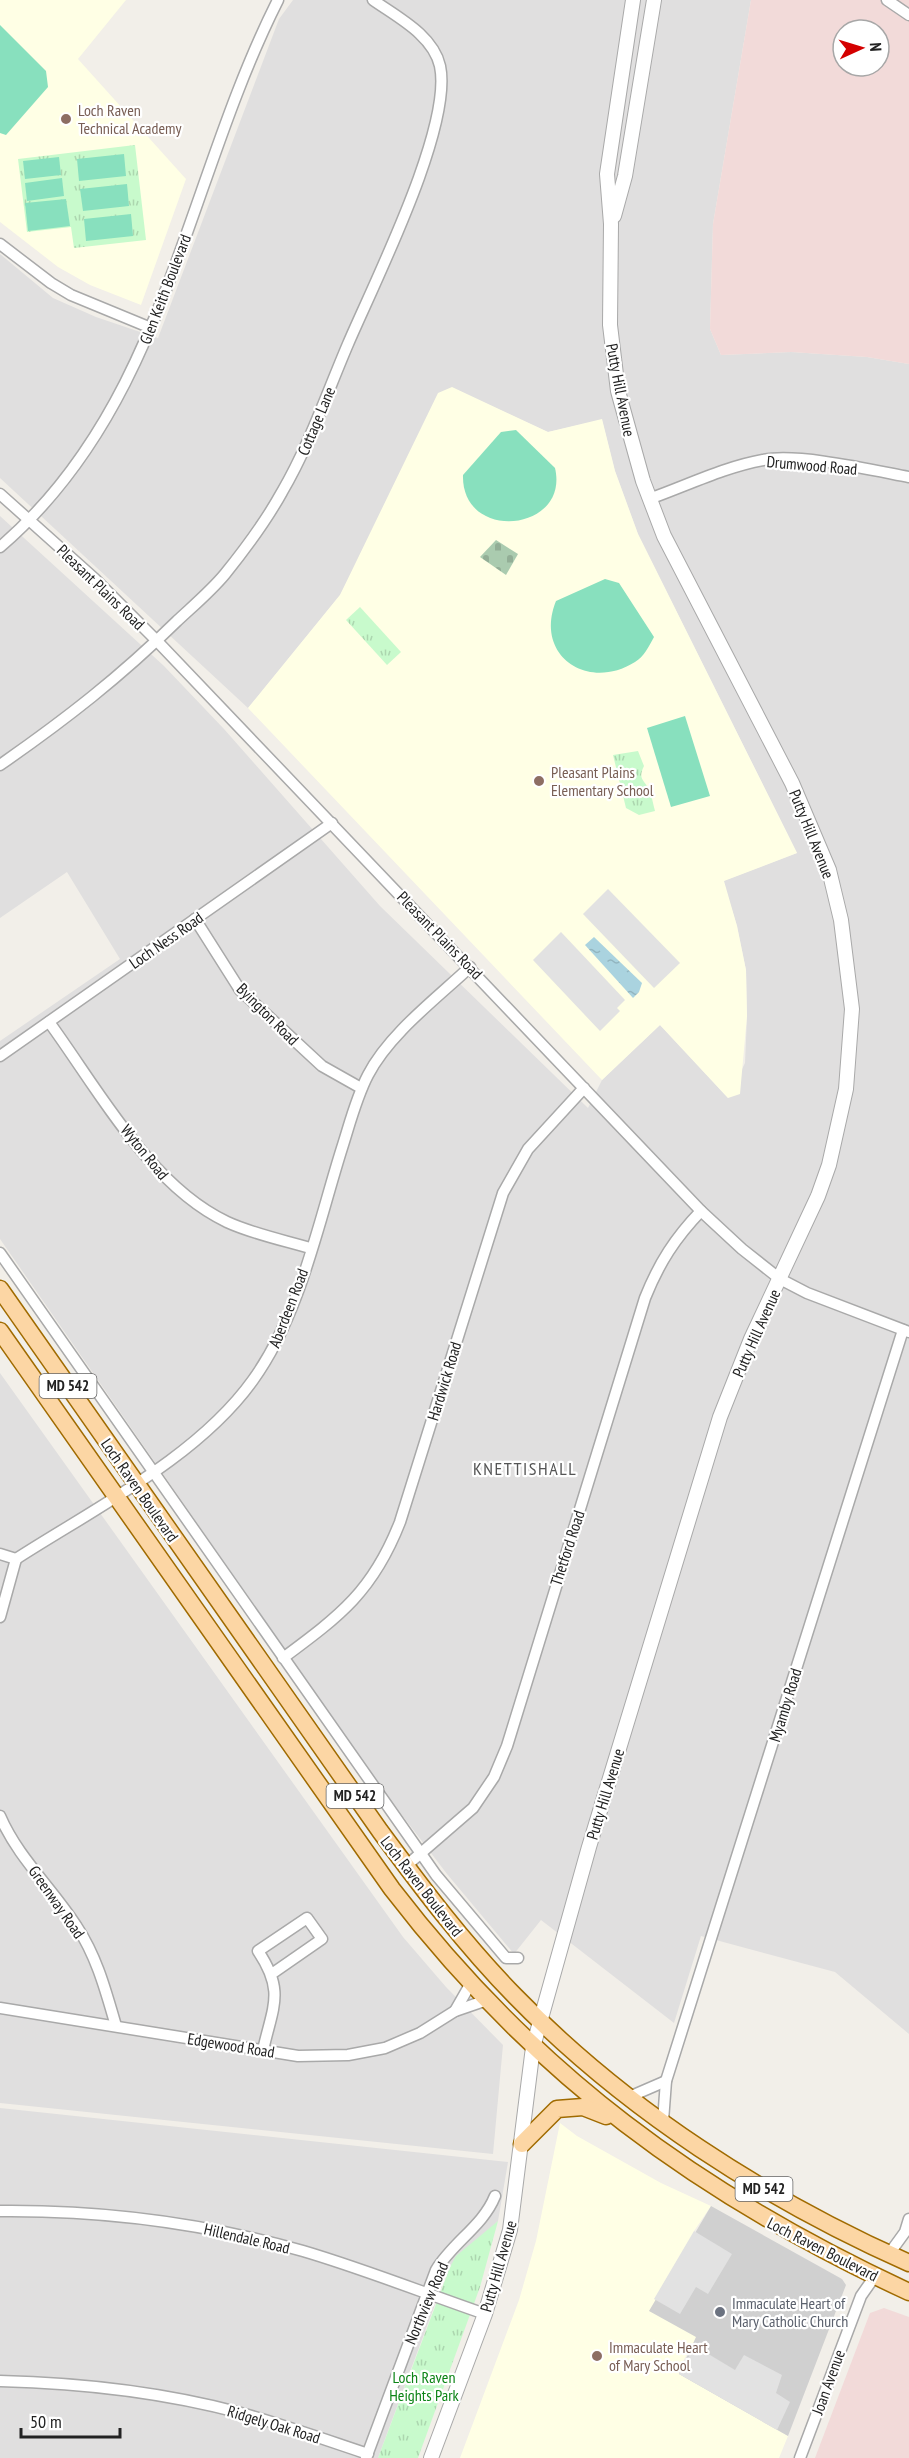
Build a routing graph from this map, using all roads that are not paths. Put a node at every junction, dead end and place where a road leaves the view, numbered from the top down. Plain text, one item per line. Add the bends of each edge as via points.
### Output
1 (278, 0) edge
2 (373, 0) edge
3 (633, 0) edge
4 (654, 0) edge
5 (887, 0) edge
6 (909, 15) edge
7 (611, 224) junction
8 (0, 244) edge
9 (151, 328) junction
10 (909, 477) edge
11 (0, 494) edge
12 (649, 500) junction
13 (30, 519) junction
14 (0, 547) edge
15 (157, 641) junction
16 (0, 765) edge
17 (332, 823) junction
18 (195, 919) junction
19 (470, 967) junction
20 (50, 1022) junction
21 (0, 1056) edge
22 (362, 1088) junction
23 (584, 1088) junction
24 (701, 1211) junction
25 (310, 1248) junction
26 (0, 1253) edge
27 (780, 1279) junction
28 (0, 1289) edge
29 (0, 1331) edge
30 (906, 1331) edge
31 (152, 1472) junction
32 (135, 1483) junction
33 (115, 1496) junction
34 (0, 1554) edge
35 (16, 1559) junction
36 (0, 1617) edge
37 (283, 1658) junction
38 (0, 1816) edge
39 (422, 1854) junction
40 (406, 1866) junction
41 (518, 1958) dead end
42 (273, 1972) junction
43 (471, 1983) junction
44 (487, 2000) junction
45 (0, 2008) edge
46 (455, 2011) junction
47 (539, 2020) junction
48 (116, 2026) junction
49 (533, 2047) junction
50 (263, 2050) junction
51 (666, 2081) junction
52 (628, 2097) junction
53 (618, 2120) junction
54 (663, 2121) junction
55 (522, 2145) junction
56 (495, 2196) dead end
57 (0, 2211) edge
58 (909, 2219) edge
59 (889, 2254) junction
60 (909, 2263) edge
61 (875, 2276) junction
62 (909, 2292) edge
63 (427, 2293) junction
64 (485, 2314) junction
65 (0, 2381) edge
66 (367, 2456) edge
67 (431, 2458) edge
68 (800, 2458) edge

1 - 9 street, Glen Keith Boulevard via 247,69
2 - 15 street, Cottage Lane via 421,35 439,63 442,81 438,108 421,168 283,491 223,577
3 - 7 street, Putty Hill Avenue via 607,174
4 - 7 street, Putty Hill Avenue via 625,176
5 - 6 street
7 - 12 street, Putty Hill Avenue via 609,298 614,362 626,425
8 - 9 street via 71,295
9 - 13 street, Glen Keith Boulevard via 130,377 99,431
10 - 12 street, Drumwood Road via 772,459 727,470
11 - 13 street, Pleasant Plains Road
12 - 27 street, Putty Hill Avenue via 804,808 829,870 841,920 852,1009 846,1089 825,1176
13 - 14 street, Glen Keith Boulevard
13 - 15 street, Pleasant Plains Road
15 - 16 street, Cottage Lane via 96,696
15 - 17 street, Pleasant Plains Road
17 - 18 street, Loch Ness Road
17 - 19 street, Pleasant Plains Road
18 - 20 street, Loch Ness Road
18 - 22 street, Byington Road via 240,990 322,1066
19 - 22 street, Aberdeen Road via 392,1041
19 - 23 street, Pleasant Plains Road
20 - 21 street, Loch Ness Road
20 - 25 street, Wyton Road via 140,1149 171,1184 227,1222
22 - 25 street, Aberdeen Road
23 - 24 street, Pleasant Plains Road
23 - 37 street, Hardwick Road via 528,1149 503,1193 403,1513 380,1568 350,1605
24 - 27 street, Pleasant Plains Road
24 - 39 street, Thetford Road via 674,1240 658,1265 645,1298 507,1746 494,1777 473,1808
25 - 31 street, Aberdeen Road via 279,1336 254,1379 205,1433
26 - 31 street, Loch Raven Boulevard
27 - 30 street, Pleasant Plains Road
27 - 47 street, Putty Hill Avenue via 720,1417
28 - 32 main road, Loch Raven Boulevard / MD 542
29 - 33 main road, Loch Raven Boulevard / MD 542
30 - 51 street, Myamby Road
31 - 32 street, Aberdeen Road
31 - 37 street, Loch Raven Boulevard
32 - 33 street, Aberdeen Road
32 - 40 main road, Loch Raven Boulevard / MD 542
33 - 35 street, Aberdeen Road
33 - 43 main road, Loch Raven Boulevard / MD 542 via 392,1889
34 - 35 street
35 - 36 street
37 - 39 street, Loch Raven Boulevard
38 - 48 street, Greenway Road via 16,1846 78,1928 99,1971
39 - 40 street, Thetford Road
39 - 41 street, Loch Raven Boulevard via 506,1958
40 - 47 main road, Loch Raven Boulevard / MD 542 via 465,1941
42 - 42 street via 258,1951 307,1918 322,1939
42 - 50 street via 276,1991
43 - 44 main road, Loch Raven Boulevard / MD 542
43 - 46 street
44 - 46 street, Edgewood Road
44 - 49 main road, Loch Raven Boulevard / MD 542
45 - 48 street, Edgewood Road
46 - 50 street, Edgewood Road via 404,2040 368,2052 328,2057
47 - 49 street, Putty Hill Avenue
47 - 52 main road, Loch Raven Boulevard / MD 542
48 - 50 street, Edgewood Road
49 - 53 main road, Loch Raven Boulevard / MD 542
49 - 55 street, Putty Hill Avenue
51 - 52 street
51 - 54 street, Myamby Road
52 - 54 main road, Loch Raven Boulevard / MD 542
53 - 55 main road via 583,2107 565,2107 550,2113
53 - 61 main road, Loch Raven Boulevard / MD 542 via 743,2206
54 - 59 main road, Loch Raven Boulevard / MD 542 via 778,2197
55 - 64 street, Putty Hill Avenue via 510,2230
56 - 63 street, Northview Road via 483,2218 442,2260
57 - 63 street, Hillendale Road via 82,2212 190,2225 302,2251
58 - 59 street
59 - 60 main road, Loch Raven Boulevard / MD 542
59 - 61 main road
61 - 62 main road, Loch Raven Boulevard / MD 542
61 - 68 street, Joan Avenue via 861,2296
63 - 64 street, Hillendale Road
63 - 66 street, Northview Road
64 - 67 street, Putty Hill Avenue
65 - 66 street, Ridgely Oak Road via 102,2386 190,2401 241,2413

